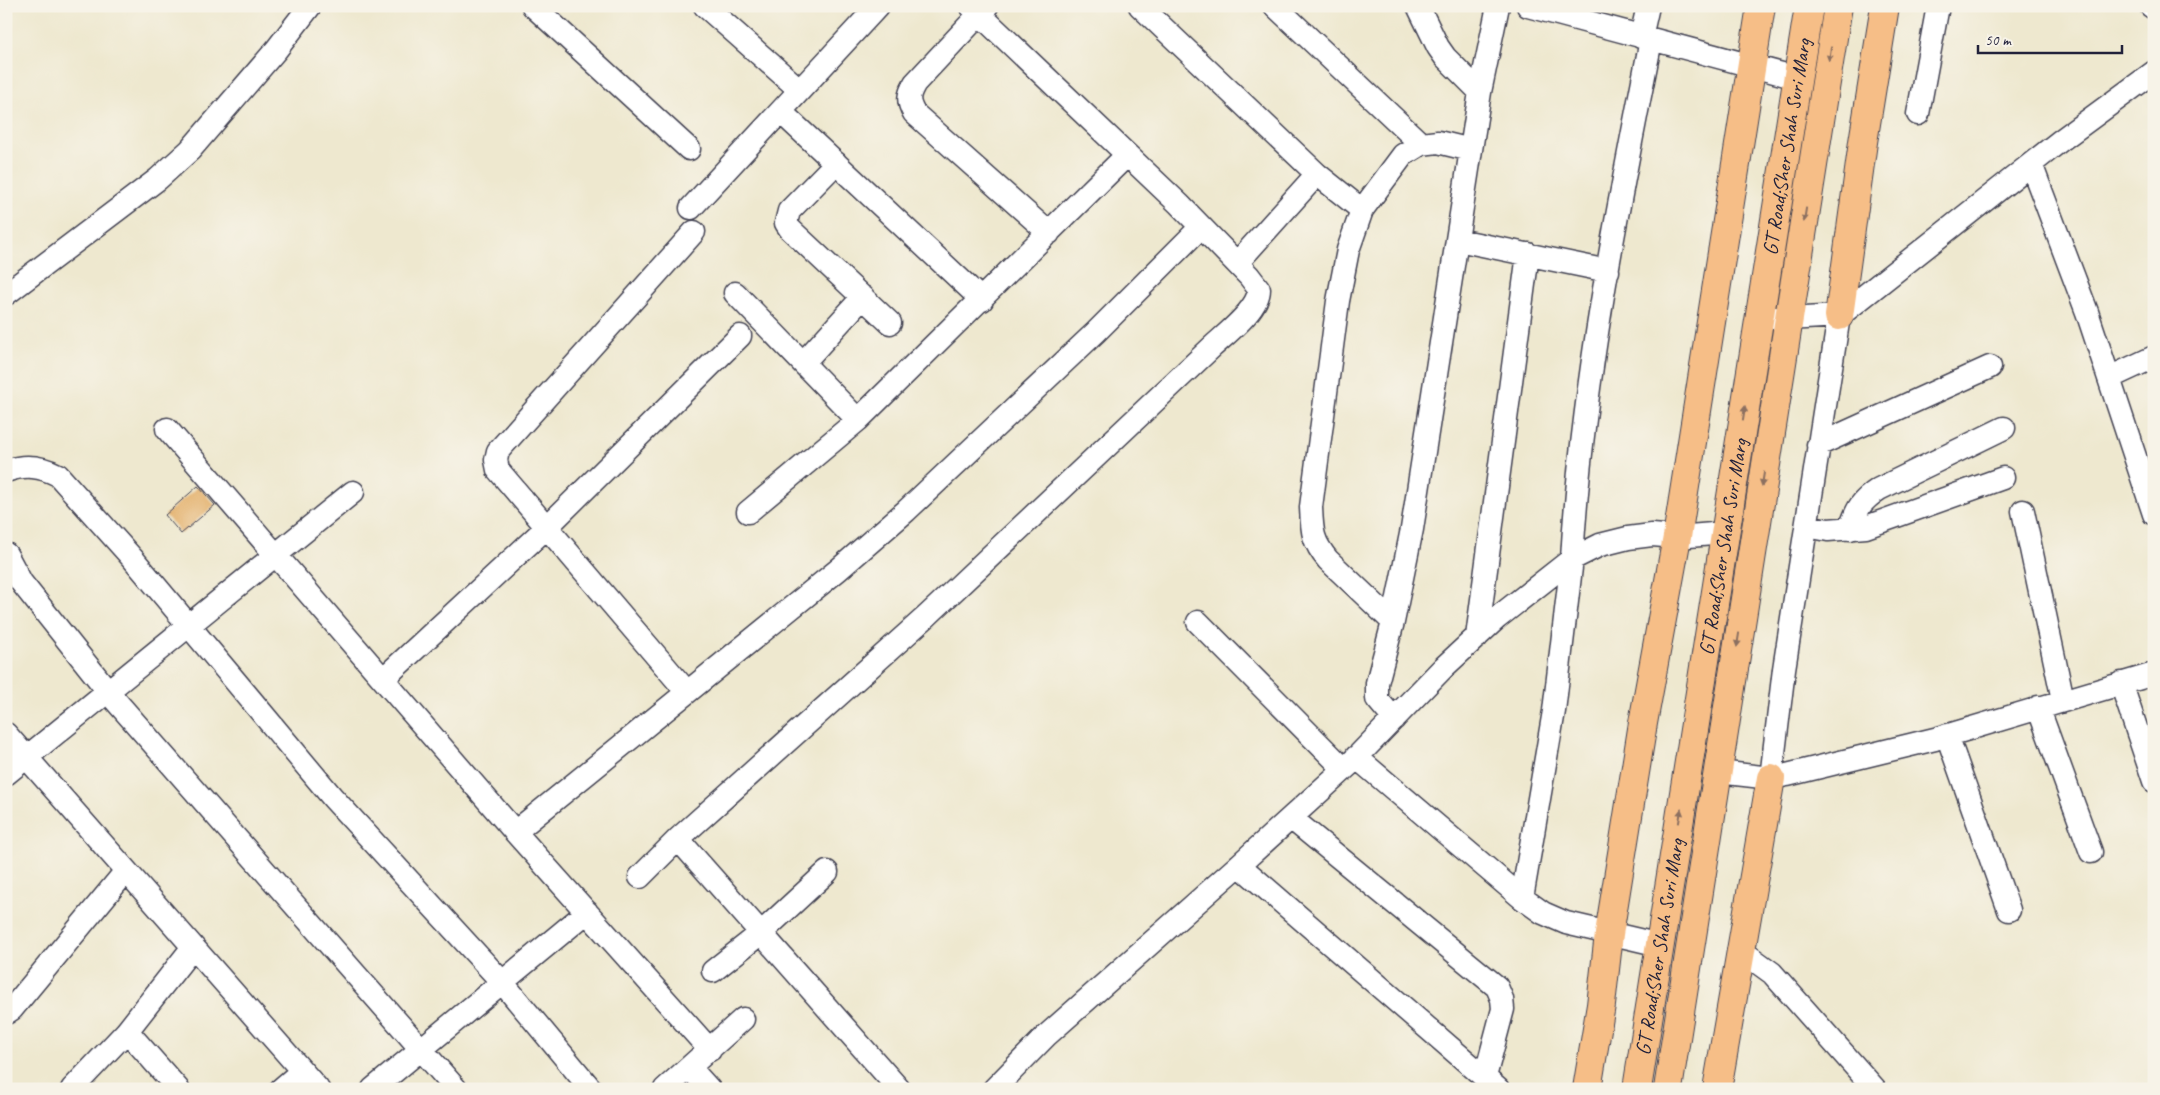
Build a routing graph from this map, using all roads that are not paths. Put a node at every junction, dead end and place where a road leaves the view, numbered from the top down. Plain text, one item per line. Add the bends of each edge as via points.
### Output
1 (310, 6) edge
2 (533, 6) edge
3 (706, 6) edge
4 (878, 6) edge
5 (1140, 6) edge
6 (1275, 6) edge
7 (1418, 6) edge
8 (1498, 6) edge
9 (1528, 6) edge
10 (1648, 6) edge
11 (1761, 6) edge
12 (1809, 6) edge
13 (1838, 6) edge
14 (1885, 6) edge
15 (1938, 6) edge
16 (979, 9) edge
17 (1646, 39) junction
18 (1751, 66) junction
19 (2154, 72) edge
20 (1797, 78) junction
21 (800, 90) junction
22 (1480, 92) junction
23 (781, 112) junction
24 (1918, 114) dead end
25 (1421, 144) junction
26 (689, 149) dead end
27 (1471, 150) junction
28 (1127, 155) junction
29 (836, 163) junction
30 (2031, 164) junction
31 (1317, 174) junction
32 (691, 208) dead end
33 (1362, 210) junction
34 (1201, 227) junction
35 (694, 232) dead end
36 (1049, 233) junction
37 (1458, 240) junction
38 (1528, 254) junction
39 (1237, 263) junction
40 (1608, 271) junction
41 (735, 293) dead end
42 (6, 294) edge
43 (863, 297) junction
44 (982, 300) junction
45 (1839, 316) junction
46 (1760, 317) junction
47 (1788, 319) junction
48 (890, 323) dead end
49 (740, 336) dead end
50 (2154, 357) edge
51 (803, 363) junction
52 (1990, 367) dead end
53 (2109, 378) junction
54 (858, 420) junction
55 (2004, 428) dead end
56 (167, 429) dead end
57 (1818, 445) junction
58 (6, 471) edge
59 (2002, 478) dead end
60 (2149, 481) edge
61 (353, 492) dead end
62 (2023, 511) dead end
63 (748, 512) dead end
64 (2154, 514) edge
65 (1807, 526) junction
66 (547, 527) junction
67 (1850, 529) junction
68 (1725, 533) junction
69 (1677, 537) junction
70 (6, 555) edge
71 (275, 555) junction
72 (1572, 559) junction
73 (1198, 622) dead end
74 (1393, 622) junction
75 (188, 626) junction
76 (1476, 637) junction
77 (2154, 674) edge
78 (382, 679) junction
79 (2121, 683) junction
80 (108, 690) junction
81 (687, 692) junction
82 (2063, 700) junction
83 (2038, 707) junction
84 (1394, 719) junction
85 (6, 734) edge
86 (1947, 735) junction
87 (26, 759) junction
88 (1350, 763) junction
89 (1718, 772) junction
90 (6, 774) edge
91 (1771, 778) junction
92 (2154, 781) edge
93 (1290, 818) junction
94 (514, 832) junction
95 (678, 839) junction
96 (2091, 852) dead end
97 (1239, 865) junction
98 (126, 871) junction
99 (827, 872) dead end
100 (640, 877) dead end
101 (1522, 898) junction
102 (2010, 910) dead end
103 (586, 912) junction
104 (761, 933) junction
105 (1609, 934) junction
106 (1660, 945) junction
107 (194, 947) junction
108 (1741, 955) junction
109 (713, 971) dead end
110 (502, 982) junction
111 (6, 1013) edge
112 (743, 1019) dead end
113 (127, 1031) junction
114 (420, 1048) junction
115 (710, 1050) junction
116 (690, 1068) junction
117 (302, 1071) junction
118 (1491, 1083) edge
119 (72, 1089) edge
120 (178, 1089) edge
121 (281, 1089) edge
122 (318, 1089) edge
123 (373, 1089) edge
124 (456, 1089) edge
125 (591, 1089) edge
126 (665, 1089) edge
127 (709, 1089) edge
128 (900, 1089) edge
129 (994, 1089) edge
130 (1587, 1089) edge
131 (1637, 1089) edge
132 (1668, 1089) edge
133 (1716, 1089) edge
134 (1875, 1089) edge

1 - 42 street via 190,150 158,179
2 - 26 street
3 - 21 street
4 - 21 street
5 - 31 street
6 - 25 street
7 - 22 street via 1438,47
8 - 22 street
9 - 17 street
10 - 17 street
11 - 18 main road
12 - 20 main road, GT Road;Sher Shah Suri Marg
13 -> 47 main road, GT Road;Sher Shah Suri Marg
14 - 45 main road
15 - 24 street
16 - 28 street
16 - 36 street via 915,83 908,104 914,113
17 - 18 street
17 - 40 street
18 - 20 street
18 - 69 main road
19 - 30 street
20 - 46 main road, GT Road;Sher Shah Suri Marg
21 - 23 street
22 - 27 street
23 - 29 street
23 - 32 street
25 - 27 street via 1438,142
25 - 33 street via 1403,155
27 - 37 street
28 - 34 street
28 - 36 street
29 - 43 street via 789,211 786,223
29 - 44 street
30 - 45 street
30 - 53 street
31 - 33 street
31 - 39 street
33 - 74 street via 1348,250 1338,301 1311,507 1312,534 1328,560
34 - 39 street
34 - 81 street via 1096,332 906,511
35 - 66 street via 498,451 498,470
36 - 44 street
37 - 38 street
37 - 74 street via 1412,529
38 - 40 street
38 - 76 street
39 - 95 street via 1258,289 1257,300 1248,312 927,616
40 - 72 street via 1584,423
41 - 51 street
43 - 48 street
43 - 51 street
44 - 54 street
45 - 47 street
45 - 57 street
46 - 47 street
68 -> 46 main road, GT Road;Sher Shah Suri Marg
47 -> 89 main road, GT Road;Sher Shah Suri Marg
49 - 66 street
50 - 53 street
51 - 54 street
52 - 57 street
53 - 60 street
54 - 63 street
55 - 67 street via 1865,498 1857,508
56 - 71 street
57 - 65 street
58 - 75 street via 44,467 58,475
59 - 67 street via 1866,527
60 - 64 street
61 - 71 street
62 - 82 street
65 - 67 street via 1828,530
65 - 91 street via 1784,669
66 - 78 street
66 - 81 street
68 - 69 street
106 -> 68 main road, GT Road;Sher Shah Suri Marg
69 - 72 street via 1652,535 1628,538 1600,545
69 - 105 main road
70 - 80 street via 21,582
71 - 75 street
71 - 78 street
72 - 76 street
72 - 101 street via 1554,711
73 - 88 street
74 - 84 street via 1376,695
75 - 80 street
75 - 110 street via 333,798
76 - 84 street
77 - 79 street
78 - 94 street
79 - 82 street
79 - 92 street
80 - 87 street
80 - 114 street
81 - 94 street
82 - 83 street
83 - 86 street
83 - 96 street
84 - 88 street
85 - 87 street
86 - 91 street
86 - 102 street
87 - 90 street
87 - 98 street
88 - 93 street
88 - 101 street
89 - 91 street
89 - 132 main road, GT Road;Sher Shah Suri Marg
91 - 108 main road
93 - 97 street
93 - 118 street via 1497,987 1503,1009
94 - 103 street
95 - 100 street
95 - 104 street
97 - 118 street
97 - 129 street via 1046,1036
98 - 107 street
98 - 111 street
99 - 104 street
101 - 105 street via 1566,923
103 - 110 street
103 - 115 street
104 - 109 street
104 - 128 street
105 - 106 street
105 - 130 main road
106 - 131 main road, GT Road;Sher Shah Suri Marg
107 - 113 street
107 - 117 street
108 - 133 main road
108 - 134 street via 1750,957 1772,973
110 - 114 street
110 - 125 street
112 - 115 street
113 - 119 street
113 - 120 street
114 - 123 street
114 - 124 street
115 - 116 street
116 - 126 street
116 - 127 street
117 - 121 street
117 - 122 street

